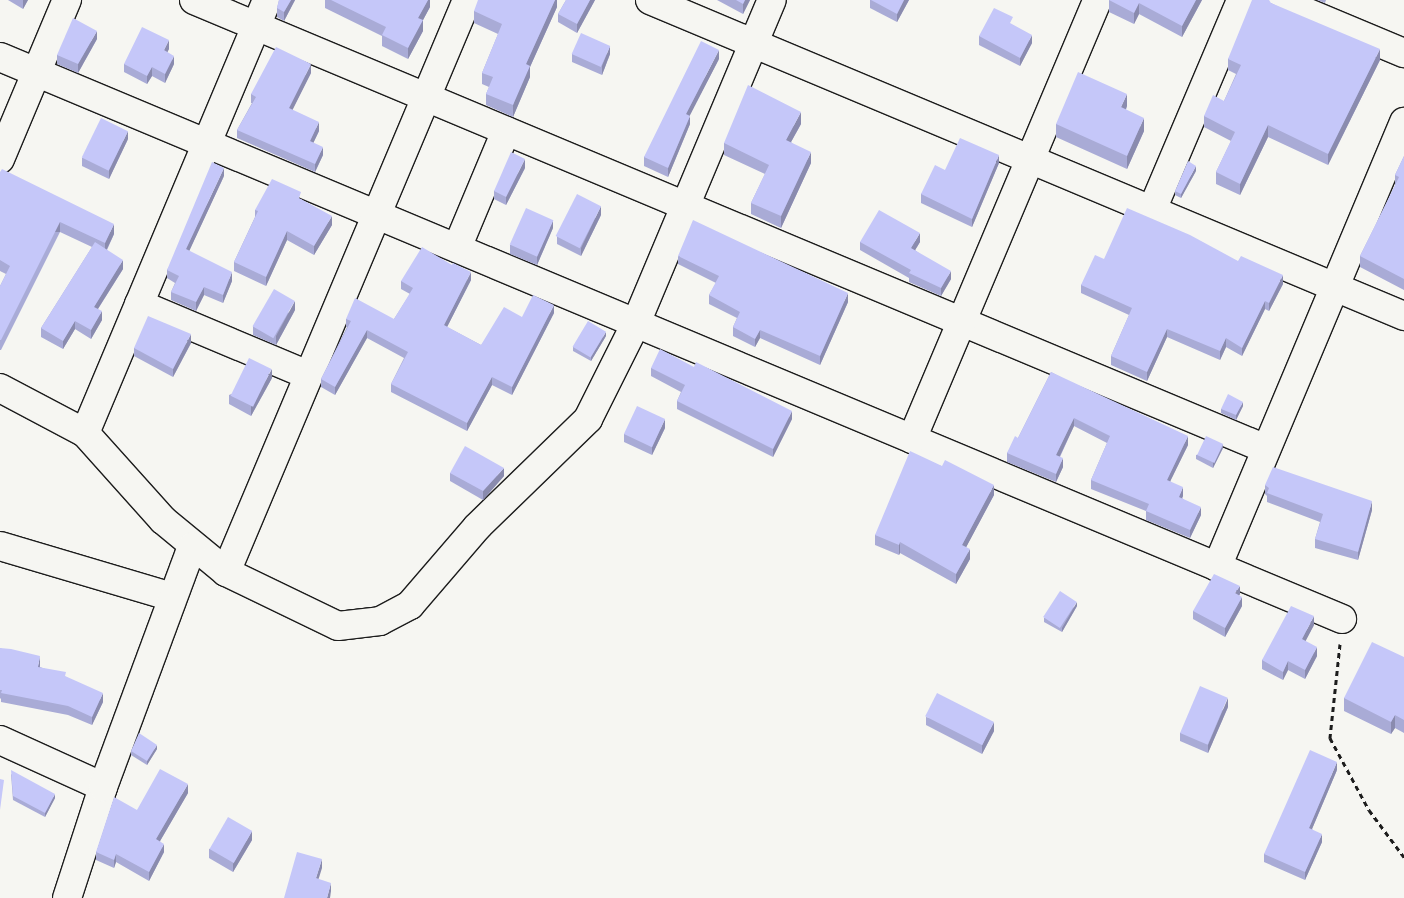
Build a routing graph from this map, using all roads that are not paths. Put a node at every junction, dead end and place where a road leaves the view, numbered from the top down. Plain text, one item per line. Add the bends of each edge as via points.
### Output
1 (67, 0) edge
2 (194, 0) edge
3 (267, 0) edge
4 (466, 0) edge
5 (650, 0) edge
6 (772, 0) edge
7 (1097, 0) edge
8 (1241, 0) edge
9 (1277, 0) edge
10 (256, 26) junction
11 (754, 44) junction
12 (1404, 53) edge
13 (0, 57) edge
14 (36, 72) junction
15 (426, 97) junction
16 (1404, 122) edge
17 (506, 131) junction
18 (206, 144) junction
19 (0, 159) edge
20 (1030, 159) junction
21 (686, 206) junction
22 (1152, 210) junction
23 (376, 215) junction
24 (457, 248) junction
25 (1334, 287) junction
26 (139, 304) junction
27 (1404, 316) edge
28 (962, 322) junction
29 (636, 324) junction
30 (308, 375) junction
31 (0, 388) edge
32 (84, 434) junction
33 (912, 439) junction
34 (1266, 449) junction
35 (0, 546) edge
36 (192, 546) junction
37 (1217, 567) junction
38 (226, 572) junction
39 (172, 597) junction
40 (1342, 619) road end
41 (0, 740) edge
42 (103, 787) junction
43 (67, 898) edge

1 - 14 street
2 - 10 street
3 - 10 street
4 - 15 street
5 - 11 street
6 - 11 street
7 - 20 street
8 - 22 street
9 - 12 street
10 - 15 street
10 - 18 street
11 - 20 street
11 - 21 street
13 - 14 street
14 - 18 street
14 - 19 street
15 - 17 street
15 - 23 street
16 - 25 street
17 - 21 street
17 - 24 street
18 - 23 street
18 - 26 street
20 - 22 street
20 - 28 street
21 - 28 street
21 - 29 street
22 - 25 street
23 - 24 street
23 - 30 street
24 - 29 street
25 - 27 street
25 - 34 street
26 - 30 street
26 - 32 street
28 - 33 street
28 - 34 street
29 - 33 street
29 - 38 street via 588,419 477,527 410,604 380,621 338,626
30 - 38 street
31 - 32 street
32 - 36 street via 163,520
33 - 37 street
34 - 37 street
35 - 39 street
36 - 38 street
36 - 39 street
37 - 40 street
39 - 42 street
41 - 42 street
42 - 43 street

